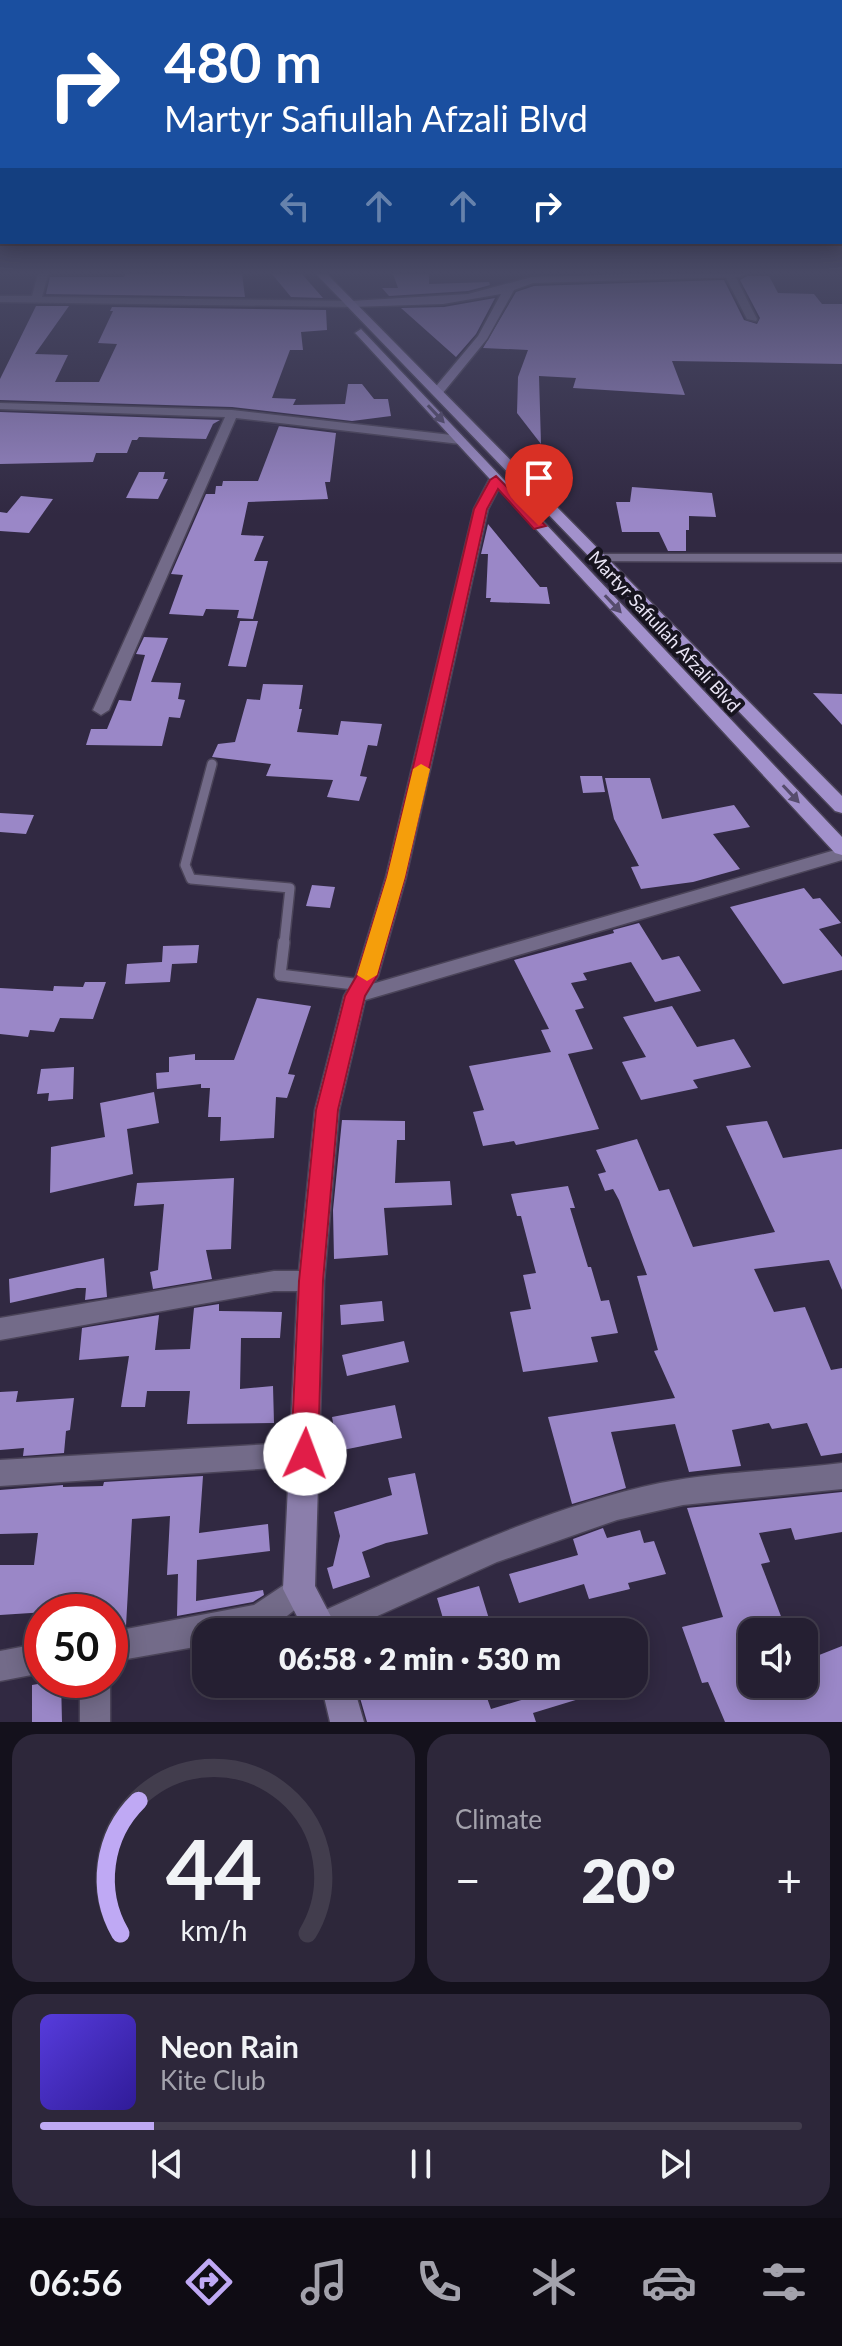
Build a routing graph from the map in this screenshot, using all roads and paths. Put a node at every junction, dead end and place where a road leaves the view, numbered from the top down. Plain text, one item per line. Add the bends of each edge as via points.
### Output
1 (381, 354) edge
2 (401, 354) edge
3 (469, 354) edge
4 (438, 391) junction
5 (0, 406) edge
6 (232, 414) junction
7 (460, 440) junction
8 (496, 480) junction
9 (600, 558) junction
10 (842, 558) edge
11 (101, 710) dead end
12 (790, 753) junction
13 (754, 755) junction
14 (212, 764) dead end
15 (842, 807) edge
16 (842, 852) edge
17 (359, 990) junction
18 (311, 1281) junction
19 (0, 1329) edge
20 (305, 1454) junction
21 (0, 1473) edge
22 (842, 1476) edge
23 (299, 1589) junction
24 (316, 1618) edge
25 (345, 1618) edge
26 (128, 1644) edge
27 (24, 1661) edge
28 (0, 1666) edge
29 (95, 1698) edge
30 (341, 1698) edge
31 (95, 1722) edge
32 (347, 1722) edge

1 -> 7 main road, Martyr Safiullah Afzali Blvd
2 - 4 main road, Martyr Safiullah Afzali Blvd
3 - 4 main road
4 - 9 main road, Martyr Safiullah Afzali Blvd
5 - 6 street
6 - 7 street
6 - 11 street
7 - 8 main road, Martyr Safiullah Afzali Blvd
8 -> 13 main road, Martyr Safiullah Afzali Blvd
8 - 17 main road via 481,509 396,877
9 - 10 street
9 - 12 main road, Martyr Safiullah Afzali Blvd
12 - 13 main road
12 - 15 main road, Martyr Safiullah Afzali Blvd
13 -> 16 main road, Martyr Safiullah Afzali Blvd
14 - 17 lane via 185,865 191,879 290,888 280,975
16 - 17 street
17 - 18 main road via 327,1110
18 - 19 street via 274,1281
18 - 20 main road
20 - 21 street
20 - 23 main road
22 - 25 street via 662,1496 580,1517 451,1565
23 - 24 main road
23 - 26 street via 261,1618
27 - 28 street
29 - 31 street
30 - 32 main road

